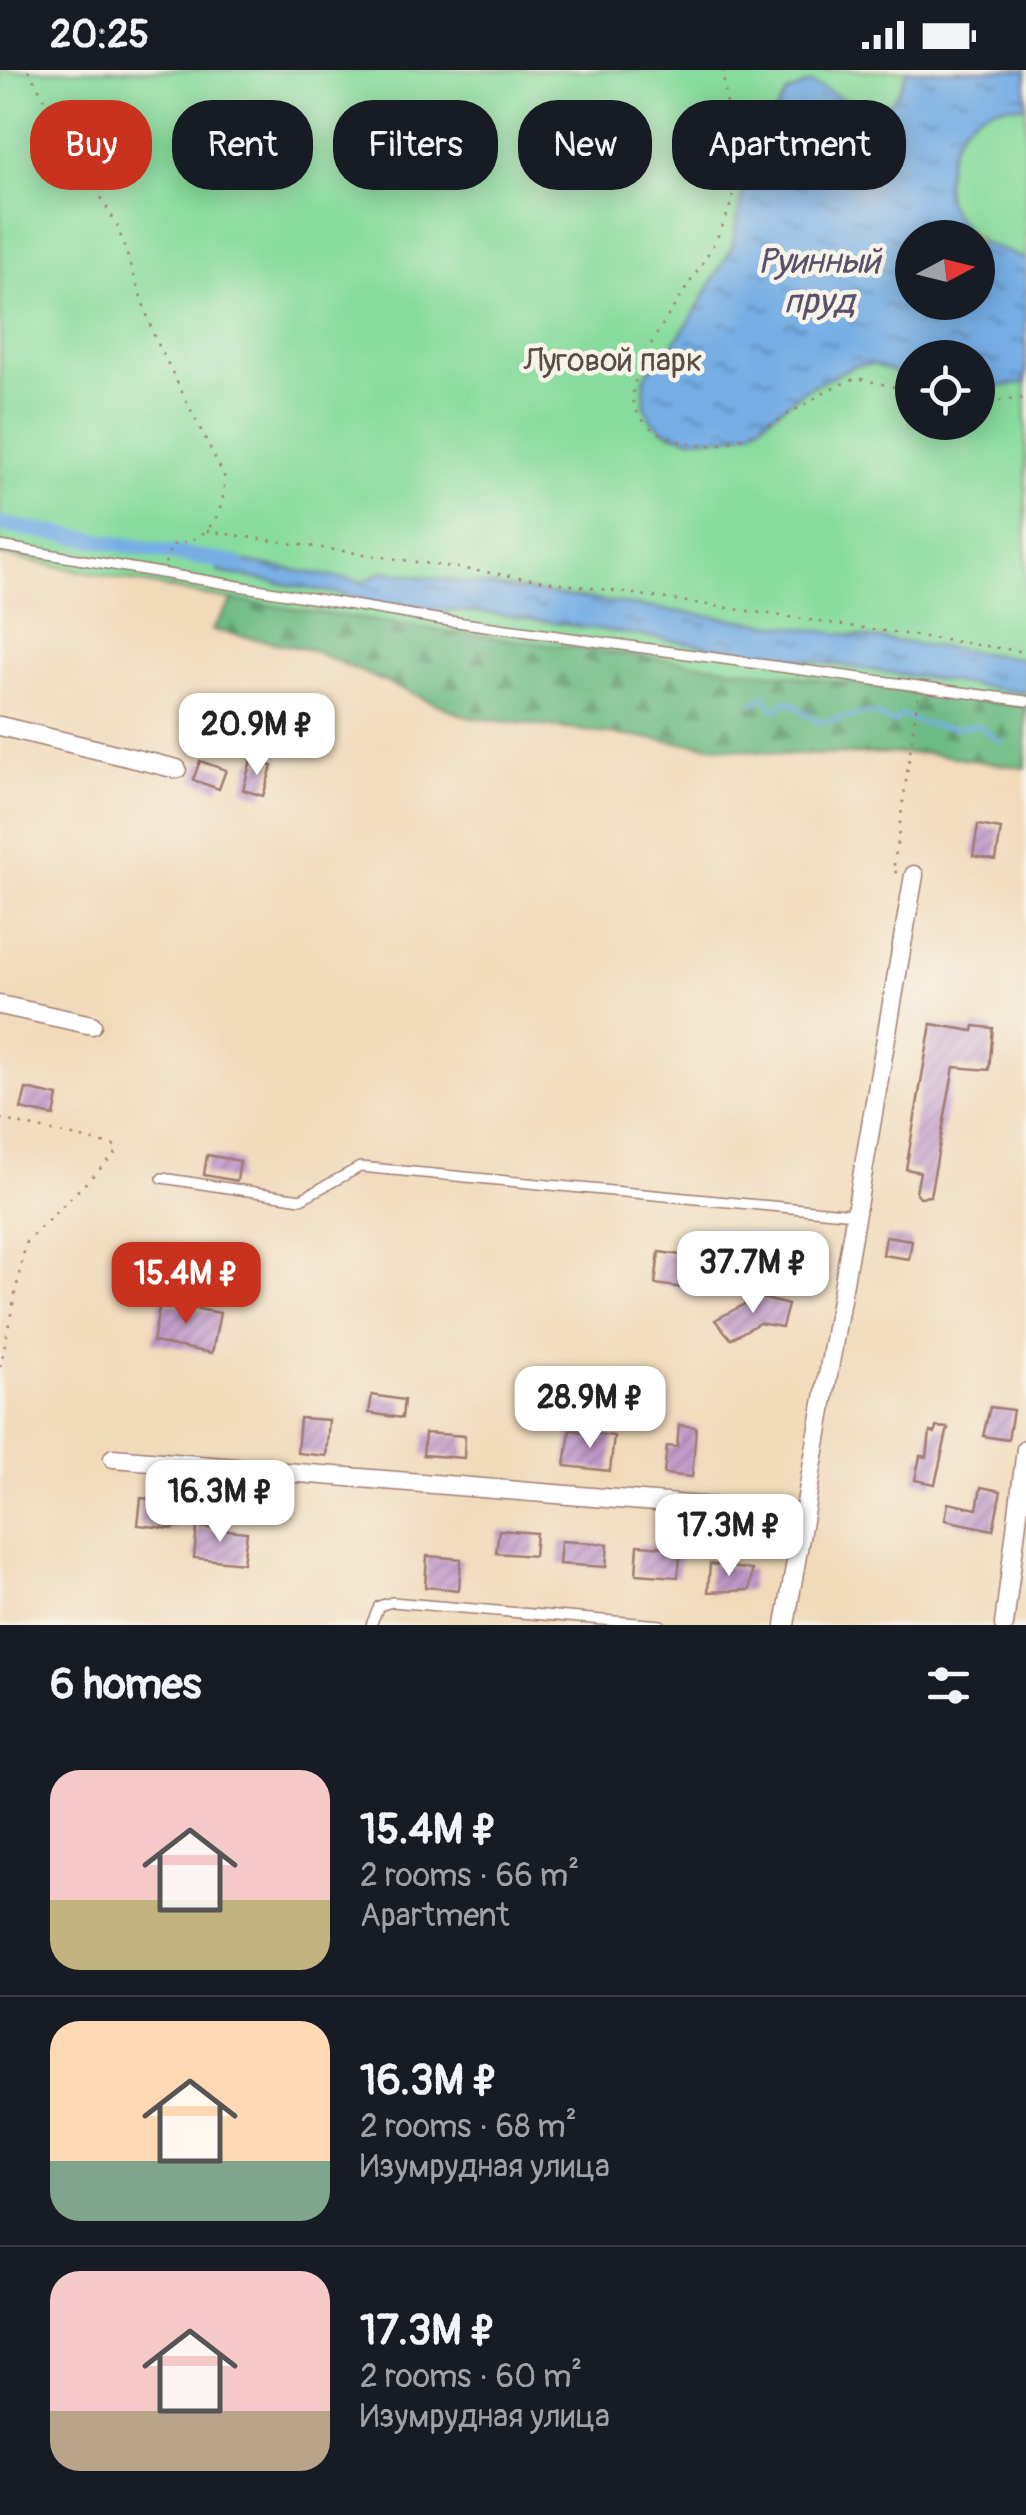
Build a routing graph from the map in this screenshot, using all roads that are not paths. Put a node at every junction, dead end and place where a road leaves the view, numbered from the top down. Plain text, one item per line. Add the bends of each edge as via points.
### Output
1 (0, 546) edge
2 (1026, 701) edge
3 (0, 726) edge
4 (177, 769) dead end
5 (914, 875) road end
6 (0, 1005) edge
7 (92, 1025) dead end
8 (162, 1178) dead end
9 (855, 1214) junction
10 (1026, 1448) edge
11 (112, 1458) dead end
12 (802, 1514) junction
13 (371, 1625) edge
14 (661, 1625) edge
15 (785, 1625) edge
16 (1004, 1625) edge

1 - 2 lane via 424,618
3 - 4 street
5 - 9 street
6 - 7 street
8 - 9 lane via 301,1199 360,1167
9 - 12 street
10 - 16 street
11 - 12 street
12 - 15 street
13 - 14 lane via 379,1606 392,1602

